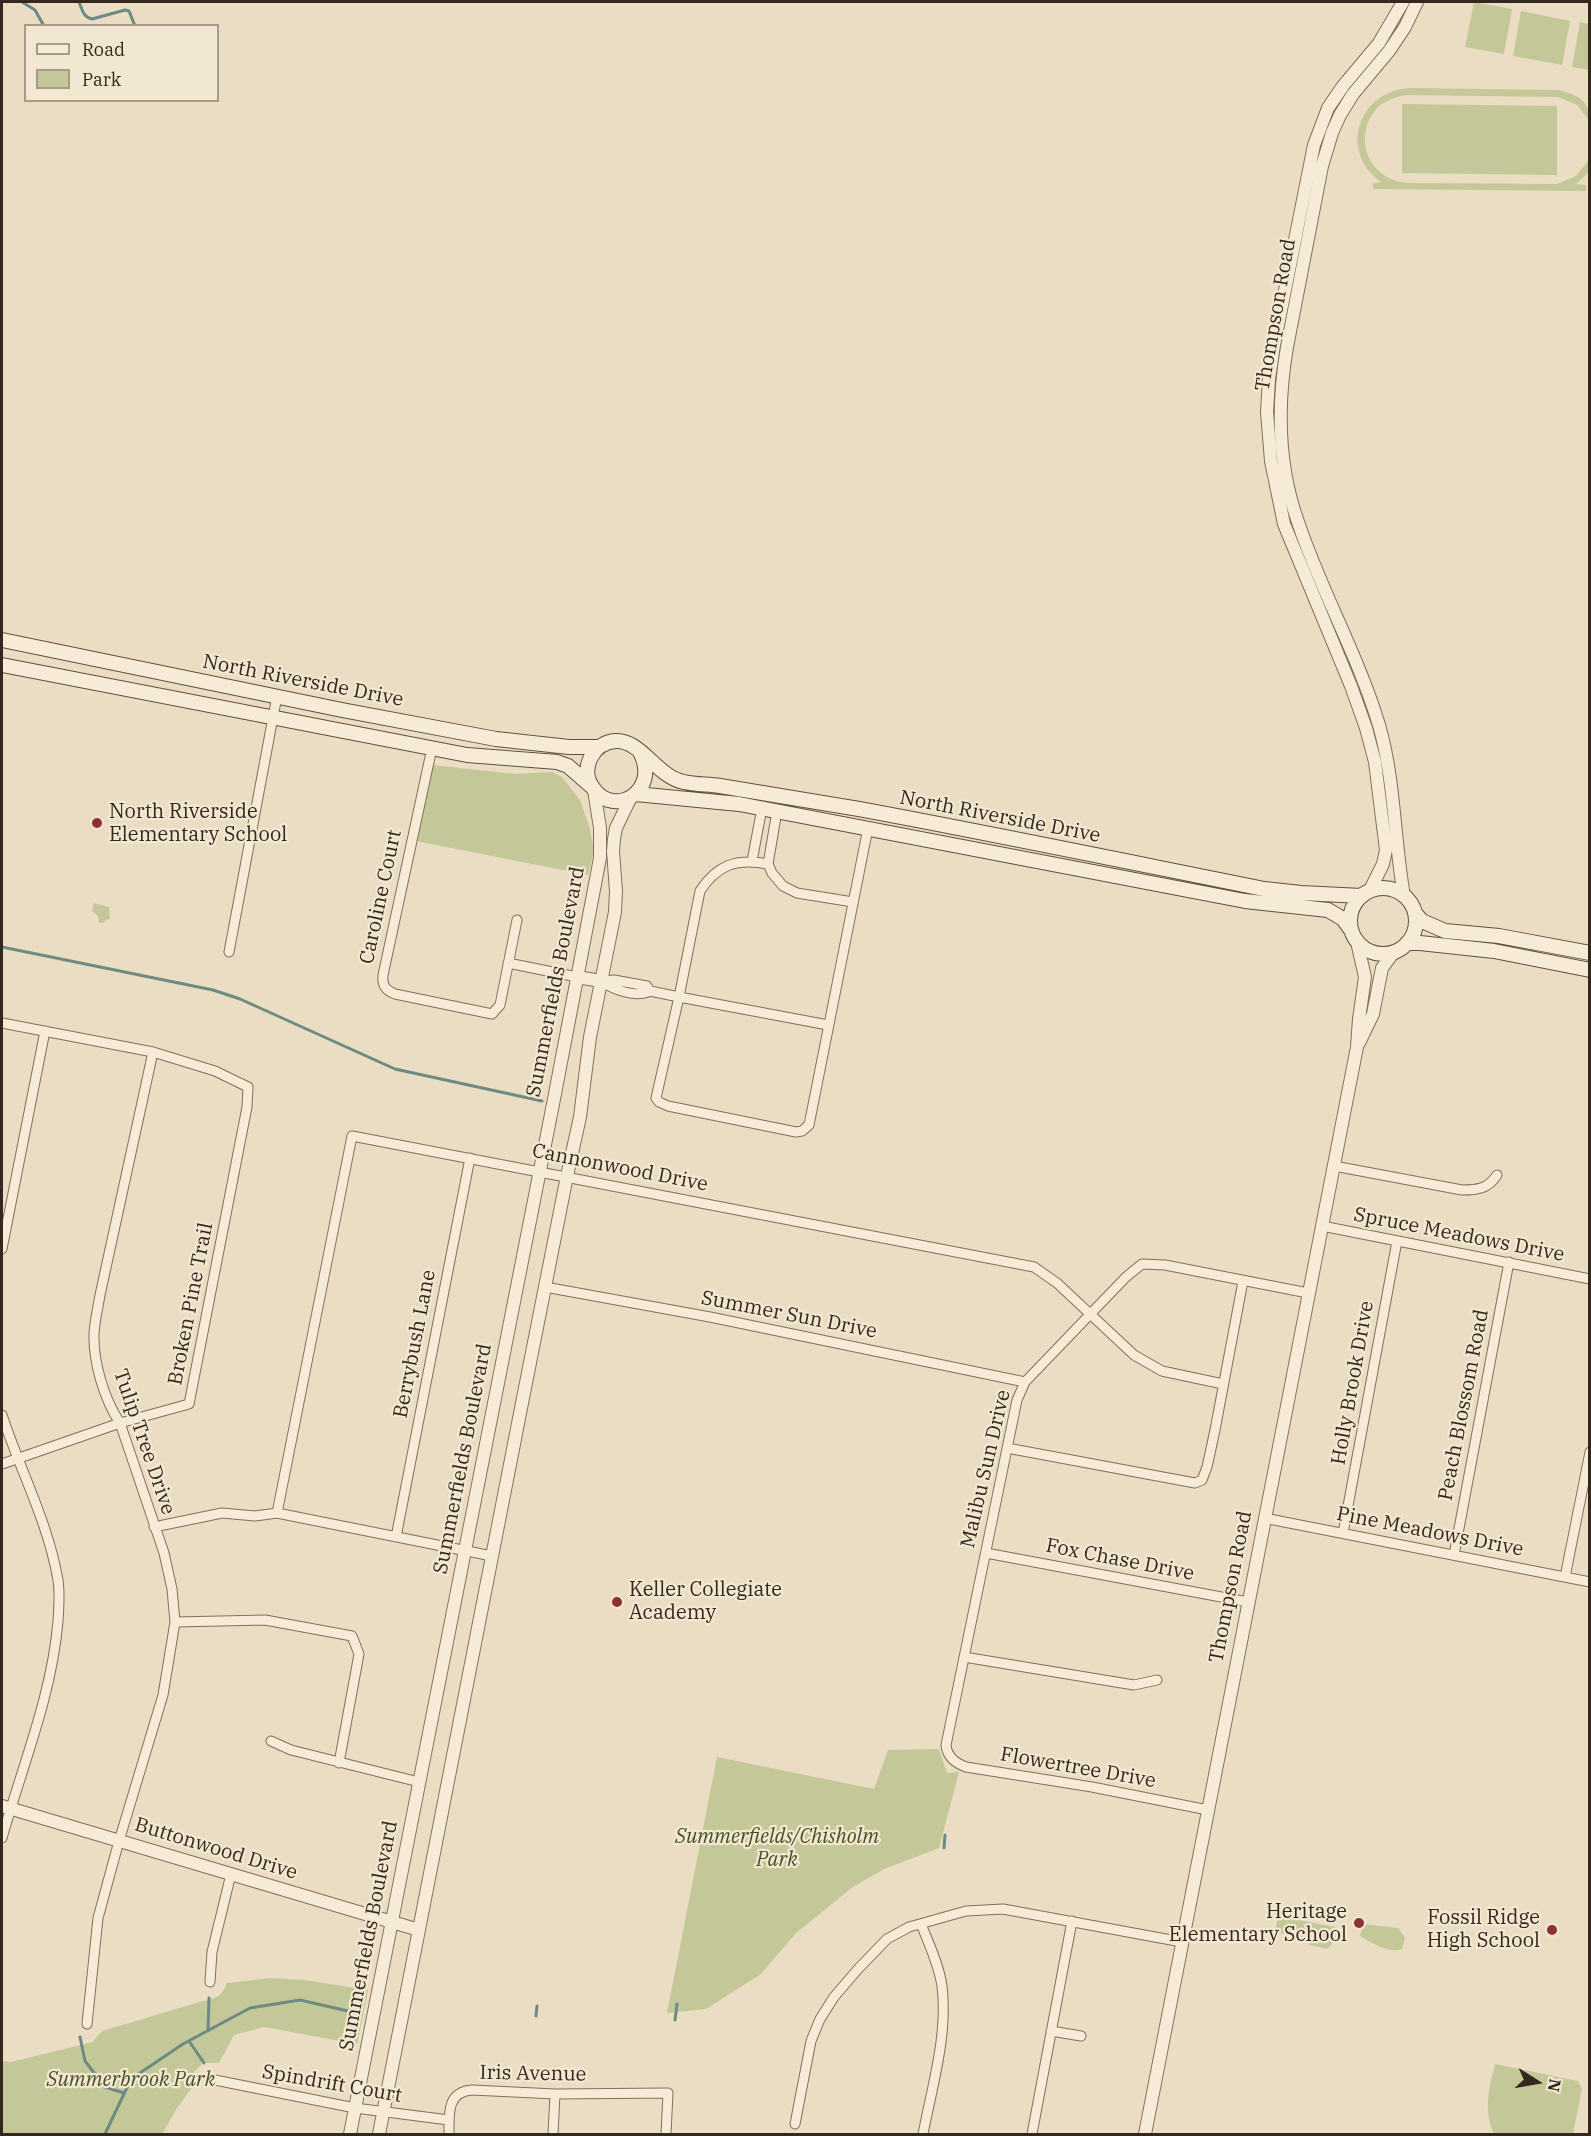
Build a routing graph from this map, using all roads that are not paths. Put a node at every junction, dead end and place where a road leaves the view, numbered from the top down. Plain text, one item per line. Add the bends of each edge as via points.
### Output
1 (1403, 2) edge
2 (1417, 2) edge
3 (1387, 30) junction
4 (1398, 38) junction
5 (1309, 199) junction
6 (1271, 361) junction
7 (1284, 363) junction
8 (1302, 534) junction
9 (1289, 536) junction
10 (2, 640) edge
11 (2, 665) edge
12 (278, 696) junction
13 (273, 717) junction
14 (598, 747) junction
15 (432, 748) junction
16 (640, 752) junction
17 (1381, 761) junction
18 (592, 788) junction
19 (633, 796) junction
20 (762, 808) junction
21 (777, 811) junction
22 (868, 828) junction
23 (1066, 850) junction
24 (752, 861) junction
25 (768, 864) junction
26 (1056, 864) junction
27 (1070, 867) junction
28 (1365, 894) junction
29 (1404, 896) junction
30 (853, 902) junction
31 (1414, 913) junction
32 (517, 920) dead end
33 (1354, 936) junction
34 (1407, 944) junction
35 (229, 952) dead end
36 (1394, 952) junction
37 (1590, 953) edge
38 (508, 963) junction
39 (1590, 969) edge
40 (577, 977) junction
41 (601, 981) junction
42 (679, 997) junction
43 (2, 1023) edge
44 (828, 1026) junction
45 (45, 1031) junction
46 (1357, 1047) junction
47 (153, 1052) junction
48 (470, 1158) junction
49 (1334, 1166) junction
50 (539, 1171) junction
51 (567, 1176) junction
52 (1497, 1176) dead end
53 (1322, 1226) junction
54 (1397, 1241) junction
55 (2, 1249) edge
56 (1509, 1262) junction
57 (1590, 1280) edge
58 (1243, 1281) junction
59 (545, 1287) junction
60 (1308, 1293) junction
61 (1091, 1313) junction
62 (1024, 1382) junction
63 (1223, 1384) junction
64 (2, 1415) edge
65 (120, 1424) junction
66 (1007, 1448) junction
67 (1590, 1452) edge
68 (18, 1459) junction
69 (2, 1464) edge
70 (277, 1514) junction
71 (1264, 1518) junction
72 (154, 1527) junction
73 (1343, 1533) junction
74 (396, 1537) junction
75 (464, 1551) junction
76 (986, 1553) junction
77 (1454, 1555) junction
78 (492, 1556) junction
79 (1565, 1577) junction
80 (1590, 1581) edge
81 (1248, 1602) junction
82 (175, 1622) junction
83 (964, 1657) junction
84 (1157, 1680) dead end
85 (271, 1741) dead end
86 (947, 1753) joint
87 (339, 1762) junction
88 (418, 1782) junction
89 (6, 1807) edge
90 (1208, 1810) junction
91 (2, 1838) edge
92 (119, 1841) junction
93 (231, 1874) junction
94 (1072, 1921) junction
95 (391, 1922) junction
96 (921, 1924) junction
97 (419, 1930) junction
98 (1182, 1941) junction
99 (210, 1982) dead end
100 (87, 2024) dead end
101 (1051, 2031) junction
102 (1081, 2036) dead end
103 (210, 2079) dead end
104 (555, 2094) junction
105 (355, 2108) junction
106 (383, 2112) junction
107 (449, 2120) junction
108 (795, 2124) dead end
109 (350, 2134) edge
110 (379, 2134) edge
111 (449, 2134) edge
112 (553, 2134) edge
113 (666, 2134) edge
114 (923, 2134) edge
115 (1032, 2134) edge
116 (1145, 2134) edge

1 - 3 street, Thompson Road
2 - 4 street, Thompson Road
3 - 4 street
3 - 5 street, Thompson Road via 1328,108 1314,146
4 - 5 street, Thompson Road via 1340,115
5 - 6 street, Thompson Road
5 - 7 street, Thompson Road
6 - 7 street
6 - 9 street, Thompson Road via 1267,412 1271,461
7 - 8 street, Thompson Road via 1280,412 1284,459
8 - 9 street
8 - 17 street, Thompson Road via 1379,724
9 - 17 street, Thompson Road
10 - 12 main road, North Riverside Drive
11 - 13 main road, North Riverside Drive
12 - 13 street
12 - 14 main road, North Riverside Drive via 496,739
13 - 15 main road, North Riverside Drive
13 - 35 street
14 - 16 main road, North Riverside Drive via 616,741
14 - 18 main road via 587,770
15 - 18 main road, North Riverside Drive via 476,756 557,762 568,766
15 - 38 street, Caroline Court via 382,982 394,994 492,1014 500,1005
16 - 19 main road via 646,770 642,787
16 - 23 main road, North Riverside Drive via 664,774 686,783 812,801
17 - 28 street, Thompson Road via 1386,850 1383,864
17 - 29 street, Thompson Road
18 - 19 main road, North Riverside Drive via 617,801
18 - 40 street, Summerfields Boulevard via 600,858
19 - 20 main road, North Riverside Drive via 713,800
19 - 41 street, Summerfields Boulevard via 614,839 615,912
20 - 21 main road, North Riverside Drive
20 - 24 street
21 - 22 main road, North Riverside Drive
21 - 25 street
22 - 26 main road, North Riverside Drive
22 - 30 street
23 - 26 main road
23 - 27 main road
23 - 28 main road, North Riverside Drive via 1264,888
24 - 25 street
24 - 42 street via 720,868 700,891
25 - 30 street via 783,886 797,893
26 - 27 main road, North Riverside Drive
27 - 33 main road, North Riverside Drive via 1262,904 1328,910 1343,919
28 - 29 main road, North Riverside Drive via 1391,889
28 - 33 main road via 1351,912
29 - 31 main road
30 - 44 street
31 - 34 main road via 1415,929
31 - 37 main road via 1444,931 1499,936
32 - 38 street, Caroline Court
33 - 36 main road, North Riverside Drive via 1374,953
33 - 46 street, Thompson Road via 1365,977
34 - 36 main road
34 - 39 main road via 1494,951
36 - 46 street, Thompson Road via 1382,968 1373,1014
38 - 40 street
40 - 41 street
40 - 50 street, Summerfields Boulevard
41 - 42 street via 612,989
41 - 51 street, Summerfields Boulevard
42 - 44 street
42 - 44 street via 656,1098 668,1106 796,1132 809,1125
43 - 45 street
45 - 47 street
45 - 55 street
46 - 49 street, Thompson Road
47 - 65 street, Tulip Tree Drive via 94,1332 100,1374
47 - 65 street, Broken Pine Trail via 215,1071 248,1087 247,1107 189,1404
48 - 50 street, Cannonwood Drive
48 - 70 street, Cannonwood Drive via 352,1136
48 - 74 street, Berrybush Lane
49 - 52 street via 1462,1190 1485,1188
49 - 53 street, Thompson Road
50 - 51 street, Cannonwood Drive
50 - 75 street, Summerfields Boulevard
51 - 59 street, Summerfields Boulevard
51 - 61 street, Cannonwood Drive via 1034,1267
53 - 54 street, Spruce Meadows Drive
53 - 60 street, Thompson Road
54 - 56 street, Spruce Meadows Drive
54 - 73 street, Holly Brook Drive
56 - 57 street, Spruce Meadows Drive
56 - 77 street, Peach Blossom Road
58 - 60 street, Malibu Sun Drive
58 - 61 street, Malibu Sun Drive via 1142,1264
58 - 63 street
59 - 62 street, Summer Sun Drive via 722,1319
59 - 78 street, Summerfields Boulevard
60 - 71 street, Thompson Road
61 - 62 street, Malibu Sun Drive
61 - 63 street, Cannonwood Drive via 1134,1355 1162,1371
62 - 66 street, Malibu Sun Drive
63 - 66 street via 1207,1467 1202,1480 1195,1483
64 - 68 street
65 - 68 street, Broken Pine Trail
65 - 72 street, Tulip Tree Drive
66 - 76 street, Malibu Sun Drive
67 - 79 street
68 - 69 street, Broken Pine Trail
68 - 89 street via 52,1553 59,1604 47,1685
70 - 72 street via 222,1514
70 - 74 street
71 - 73 street, Pine Meadows Drive
71 - 81 street, Thompson Road
72 - 82 street, Tulip Tree Drive via 166,1562
73 - 77 street, Pine Meadows Drive
74 - 75 street
75 - 78 street
75 - 88 street, Summerfields Boulevard
76 - 81 street, Fox Chase Drive
76 - 83 street, Malibu Sun Drive
77 - 79 street, Pine Meadows Drive
78 - 97 street, Summerfields Boulevard
79 - 80 street, Pine Meadows Drive
81 - 90 street, Thompson Road
82 - 87 street via 265,1620 352,1636 359,1654
82 - 92 street, Tulip Tree Drive via 163,1695
83 - 84 street via 1134,1685
83 - 86 street, Malibu Sun Drive
85 - 87 street
86 - 90 street, Flowertree Drive via 966,1767
87 - 88 street
88 - 95 street, Summerfields Boulevard
89 - 91 street
89 - 92 street, Buttonwood Drive
90 - 98 street, Thompson Road
92 - 93 street, Buttonwood Drive
92 - 100 street, Tulip Tree Drive via 98,1918
93 - 95 street, Buttonwood Drive
93 - 99 street via 212,1952
94 - 96 street via 985,1909 950,1914
94 - 98 street
94 - 101 street
95 - 97 street, Buttonwood Drive
95 - 105 street, Summerfields Boulevard
96 - 108 street via 887,1939 829,2004 811,2041
96 - 114 street via 941,1985 944,2021
97 - 106 street, Summerfields Boulevard
98 - 116 street, Thompson Road
101 - 102 street
101 - 115 street
103 - 105 street, Spindrift Court
104 - 107 street, Iris Avenue via 462,2091 454,2097
104 - 112 street
104 - 113 street, Iris Avenue via 668,2093
105 - 106 street, Spindrift Court
105 - 109 street, Summerfields Boulevard
106 - 107 street, Spindrift Court
106 - 110 street, Summerfields Boulevard
107 - 111 street, Iris Avenue

